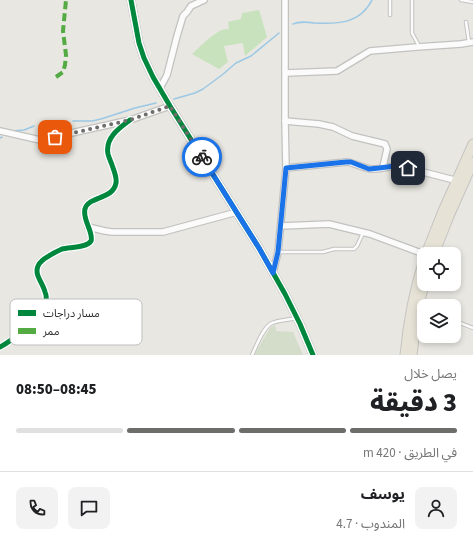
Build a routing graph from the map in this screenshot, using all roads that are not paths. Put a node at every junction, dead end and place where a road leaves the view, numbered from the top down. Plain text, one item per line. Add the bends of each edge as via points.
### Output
1 (131, 0) edge
2 (204, 0) edge
3 (285, 0) edge
4 (390, 0) edge
5 (412, 0) edge
6 (461, 0) edge
7 (473, 2) edge
8 (390, 15) dead end
9 (466, 22) dead end
10 (471, 42) edge
11 (419, 47) junction
12 (286, 73) junction
13 (160, 88) junction
14 (170, 106) junction
15 (130, 120) junction
16 (285, 121) junction
17 (0, 131) edge
18 (473, 144) edge
19 (473, 162) edge
20 (383, 167) junction
21 (286, 168) junction
22 (460, 182) junction
23 (237, 212) junction
24 (281, 226) junction
25 (88, 227) junction
26 (363, 233) junction
27 (428, 247) edge
28 (437, 247) edge
29 (417, 251) edge
30 (278, 252) junction
31 (273, 273) junction
32 (417, 284) edge
33 (422, 291) edge
34 (46, 299) edge
35 (297, 318) junction
36 (461, 323) edge
37 (473, 328) edge
38 (10, 341) edge
39 (0, 347) edge
40 (252, 355) edge
41 (313, 355) edge
42 (405, 355) edge
43 (412, 355) edge

1 - 13 street via 139,43
2 - 13 street via 190,6 183,16 167,75
3 - 12 street
4 - 8 lane
5 - 11 lane via 412,33
6 - 7 lane
9 - 10 lane
10 - 11 street
11 - 12 street via 370,51 337,71
12 - 16 street
13 - 14 street
14 - 15 street
14 - 23 street
15 - 17 street via 40,140
15 - 25 street via 111,137 108,154 116,183 110,194 86,206 84,211
16 - 20 street via 333,127 352,136 385,144 387,148
16 - 21 street
18 - 22 highway
19 - 22 highway
20 - 21 street via 369,169 346,162
20 - 22 street via 404,166
21 - 24 street
22 - 27 highway via 443,211
22 - 28 highway
23 - 25 street via 163,232 112,232
23 - 31 street
24 - 26 street via 329,224
24 - 30 street
25 - 34 street via 91,240 88,244 52,253 40,262 37,274
26 - 29 street
26 - 30 lane via 354,249
30 - 31 street
31 - 35 street
32 - 42 highway
33 - 43 highway
35 - 40 lane via 268,325
35 - 41 street
36 - 37 lane
38 - 39 street

